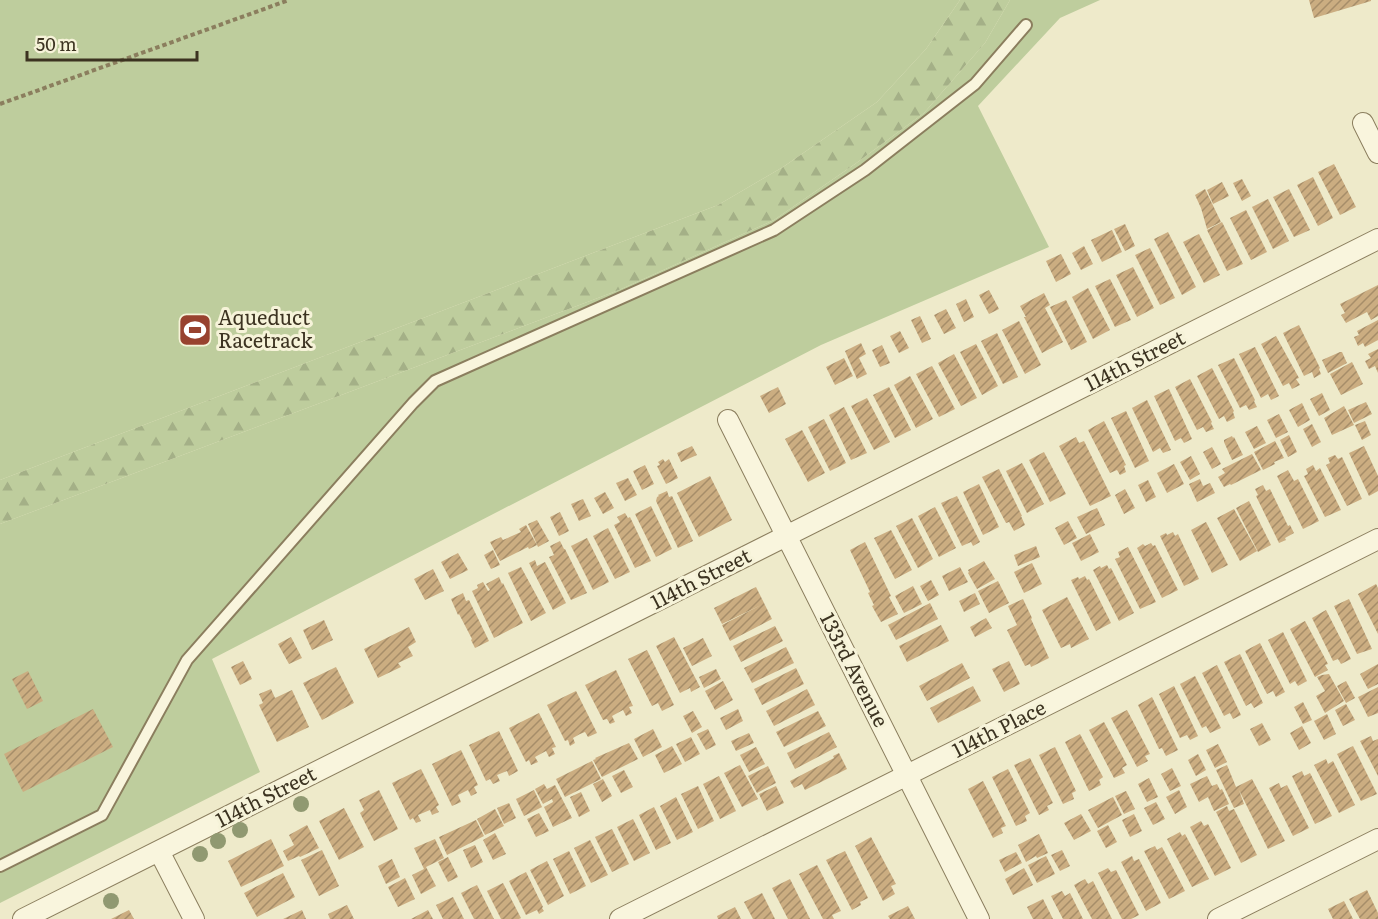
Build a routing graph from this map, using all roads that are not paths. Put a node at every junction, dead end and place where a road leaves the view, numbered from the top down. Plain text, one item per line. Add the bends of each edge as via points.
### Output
1 (1026, 25) dead end
2 (1363, 123) dead end
3 (1378, 153) edge
4 (1378, 239) edge
5 (729, 420) dead end
6 (787, 536) junction
7 (1378, 539) edge
8 (907, 775) junction
9 (1378, 839) edge
10 (159, 851) junction
11 (0, 866) edge
12 (23, 919) edge
13 (194, 919) edge
14 (620, 919) edge
15 (979, 919) edge
16 (1218, 919) edge

1 - 11 lane via 975,84 865,170 774,230 435,381 187,660 102,815
2 - 3 street
4 - 6 street, 114th Street
5 - 6 street, 133rd Avenue
6 - 8 street, 133rd Avenue
6 - 10 street, 114th Street
7 - 8 street, 114th Place
8 - 14 street, 114th Place
8 - 15 street, 133rd Avenue
9 - 16 street
10 - 12 street, 114th Street
10 - 13 street

